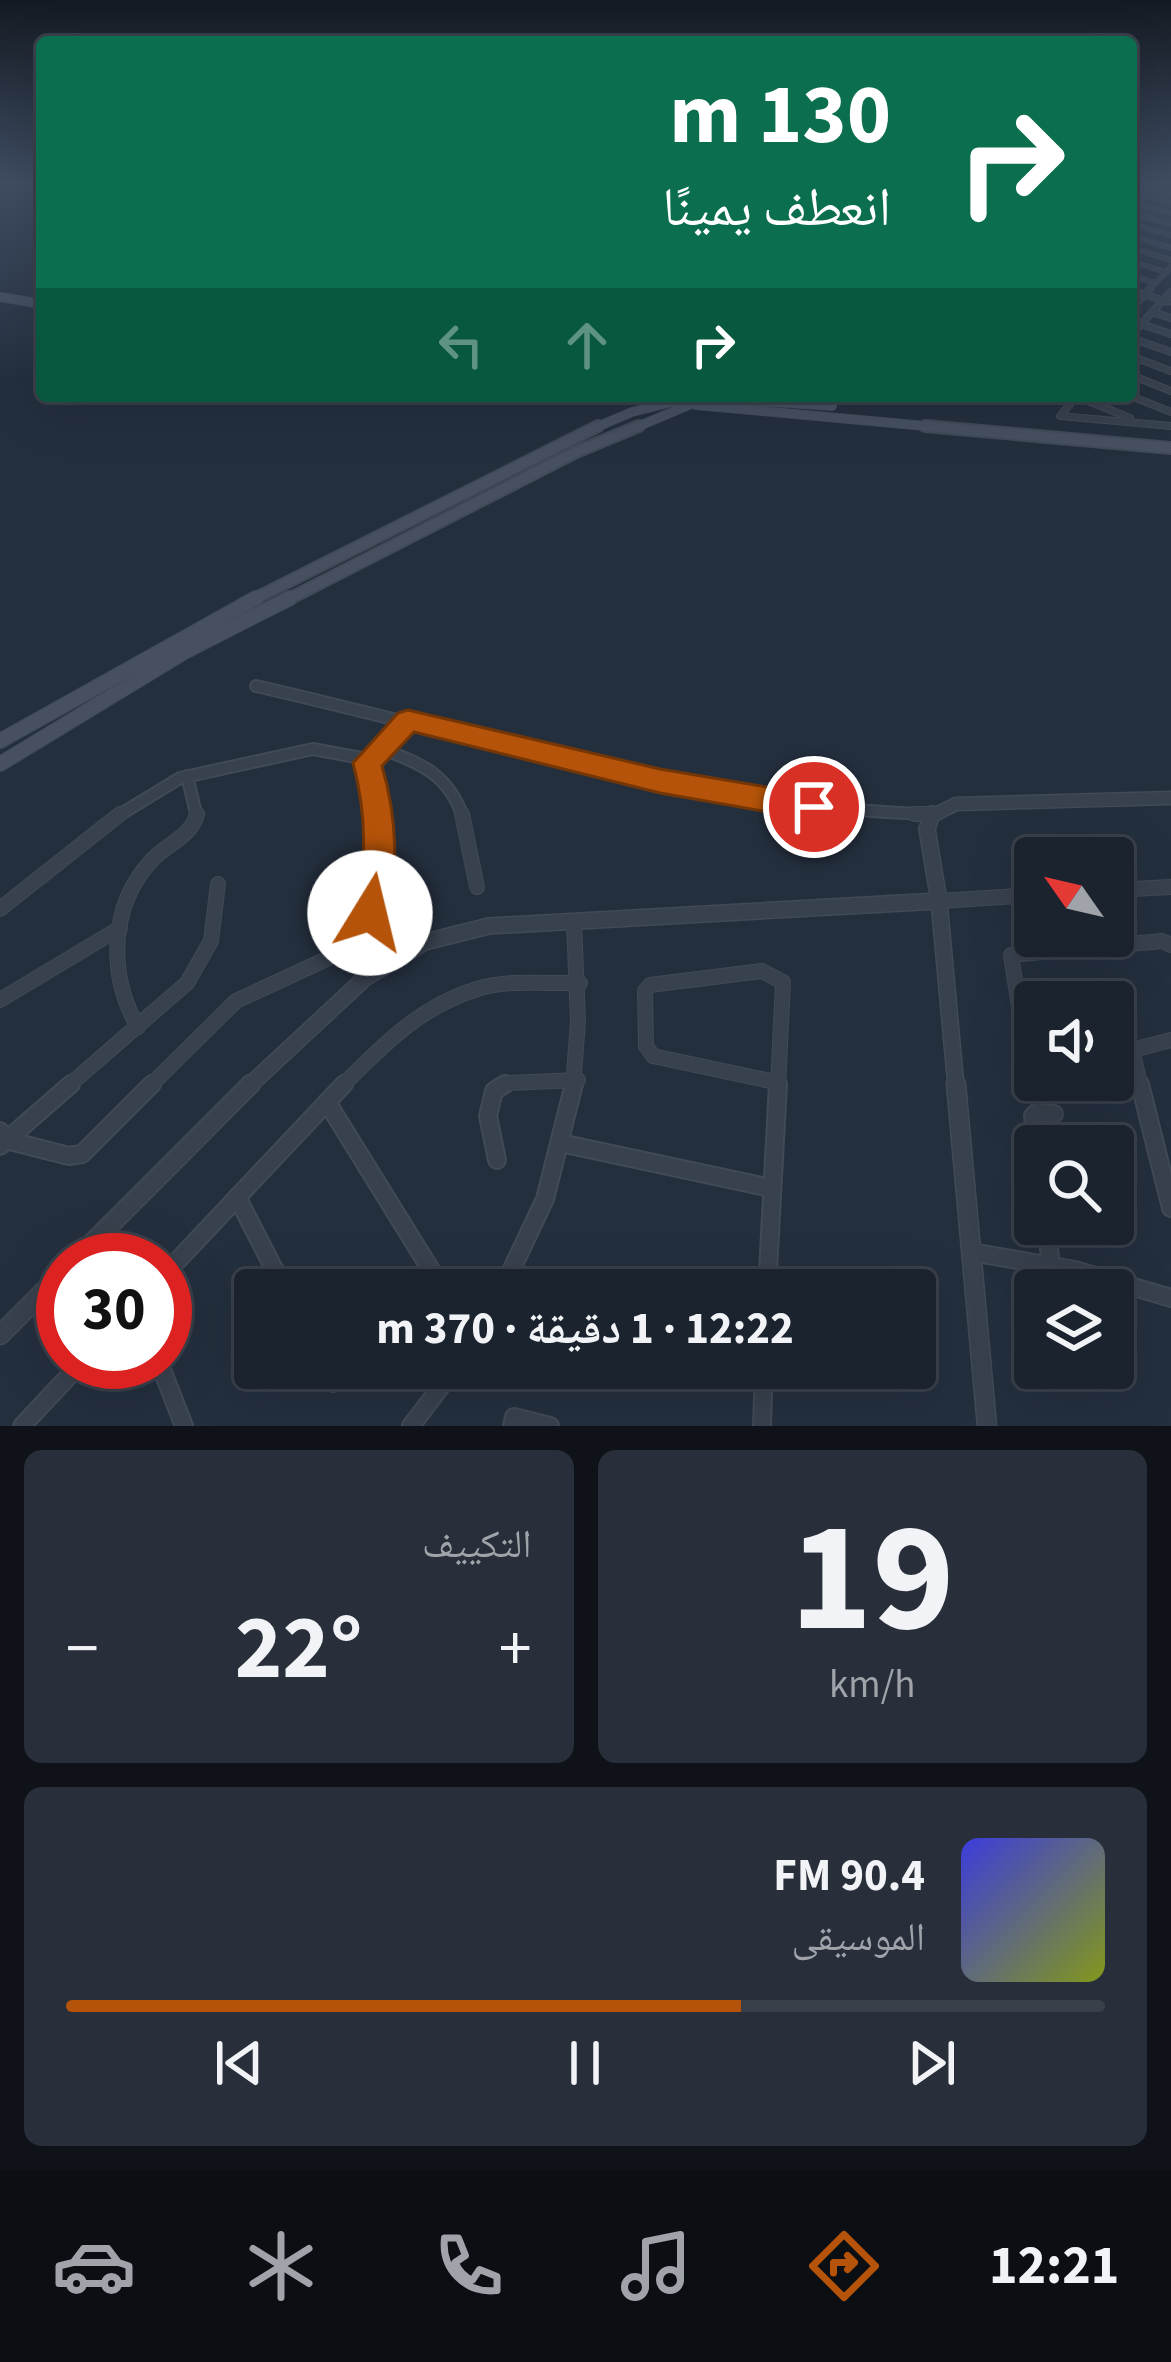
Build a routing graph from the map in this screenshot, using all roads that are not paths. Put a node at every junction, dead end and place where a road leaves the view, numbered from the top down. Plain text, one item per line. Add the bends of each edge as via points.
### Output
1 (1137, 251) edge
2 (1137, 262) edge
3 (1169, 266) edge
4 (1137, 277) edge
5 (1155, 283) junction
6 (1137, 292) edge
7 (1171, 292) edge
8 (1145, 294) junction
9 (0, 297) edge
10 (1137, 301) edge
11 (1167, 302) edge
12 (36, 303) edge
13 (1153, 312) junction
14 (1171, 318) edge
15 (1141, 324) junction
16 (1137, 329) edge
17 (1171, 334) edge
18 (1137, 338) edge
19 (1171, 352) edge
20 (1137, 358) edge
21 (1171, 370) edge
22 (1137, 378) edge
23 (1171, 391) edge
24 (1137, 398) edge
25 (653, 402) edge
26 (684, 402) edge
27 (723, 402) edge
28 (1072, 402) edge
29 (1091, 402) edge
30 (1171, 412) edge
31 (1144, 424) junction
32 (1171, 426) edge
33 (1171, 443) edge
34 (256, 686) dead end
35 (408, 720) junction
36 (0, 741) edge
37 (384, 750) junction
38 (367, 763) junction
39 (0, 764) edge
40 (187, 776) junction
41 (1171, 798) edge
42 (931, 814) junction
43 (218, 884) dead end
44 (477, 887) dead end
45 (1171, 887) edge
46 (1134, 889) edge
47 (1014, 896) edge
48 (939, 901) junction
49 (0, 909) edge
50 (574, 921) junction
51 (120, 928) junction
52 (1171, 945) edge
53 (1015, 981) edge
54 (580, 983) junction
55 (0, 1000) edge
56 (138, 1027) junction
57 (1171, 1040) edge
58 (578, 1080) junction
59 (775, 1082) junction
60 (327, 1102) junction
61 (1054, 1114) dead end
62 (1034, 1125) edge
63 (2, 1139) edge
64 (1163, 1143) edge
65 (565, 1144) junction
66 (497, 1160) dead end
67 (771, 1188) junction
68 (237, 1197) junction
69 (1171, 1208) edge
70 (102, 1233) edge
71 (192, 1245) edge
72 (1049, 1245) edge
73 (971, 1252) junction
74 (1051, 1265) junction
75 (274, 1269) edge
76 (430, 1269) edge
77 (512, 1269) edge
78 (768, 1269) edge
79 (1171, 1298) edge
80 (36, 1299) edge
81 (0, 1335) edge
82 (57, 1389) edge
83 (170, 1389) edge
84 (439, 1389) edge
85 (763, 1389) edge
86 (22, 1426) edge
87 (184, 1426) edge
88 (411, 1426) edge
89 (512, 1426) edge
90 (550, 1426) edge
91 (762, 1426) edge
92 (987, 1426) edge

1 - 3 street
2 - 3 street
3 - 5 street
4 - 5 street
5 - 8 street
6 - 8 street
7 - 11 street
8 - 10 street
8 - 11 street
9 - 12 main road
11 - 13 street
13 - 14 street
13 - 15 street
15 - 16 street
15 - 17 street
18 - 19 street
20 - 21 street
22 - 23 street
24 - 30 street
25 - 36 main road via 162,644
26 - 39 main road via 186,651
27 - 33 main road
28 - 31 street via 1060,416
29 - 31 street
31 - 32 street
34 - 35 street
35 - 37 street
35 - 42 street via 709,791
37 - 38 street
37 - 44 street via 425,762 453,785
38 - 40 street via 313,749
38 - 63 street via 376,889 370,913 344,947 236,1001 82,1154
40 - 49 street via 148,793
40 - 51 street via 195,822 131,886
41 - 42 street via 956,804
42 - 48 street
43 - 56 street via 202,962
45 - 46 street
47 - 48 street
48 - 50 street
48 - 73 street
50 - 54 street
50 - 70 street via 454,932 395,957 293,1042
51 - 55 street
51 - 56 street via 122,1005
52 - 53 street via 1011,955
54 - 58 street
54 - 60 street via 508,982 451,997 397,1031
56 - 63 street
57 - 64 street via 1133,1055
58 - 65 street
58 - 66 street via 507,1083 494,1091 488,1116
59 - 59 street via 783,982 774,974 650,985 652,1057
59 - 67 street
60 - 68 street
60 - 76 street
61 - 62 street via 1037,1112
64 - 69 street
65 - 67 street
65 - 77 street
67 - 78 street
68 - 71 street
68 - 75 street
72 - 74 street
73 - 74 street
73 - 92 street
74 - 79 street
80 - 81 street
82 - 86 street
83 - 87 street
84 - 88 street
85 - 91 street
89 - 90 street via 514,1417

